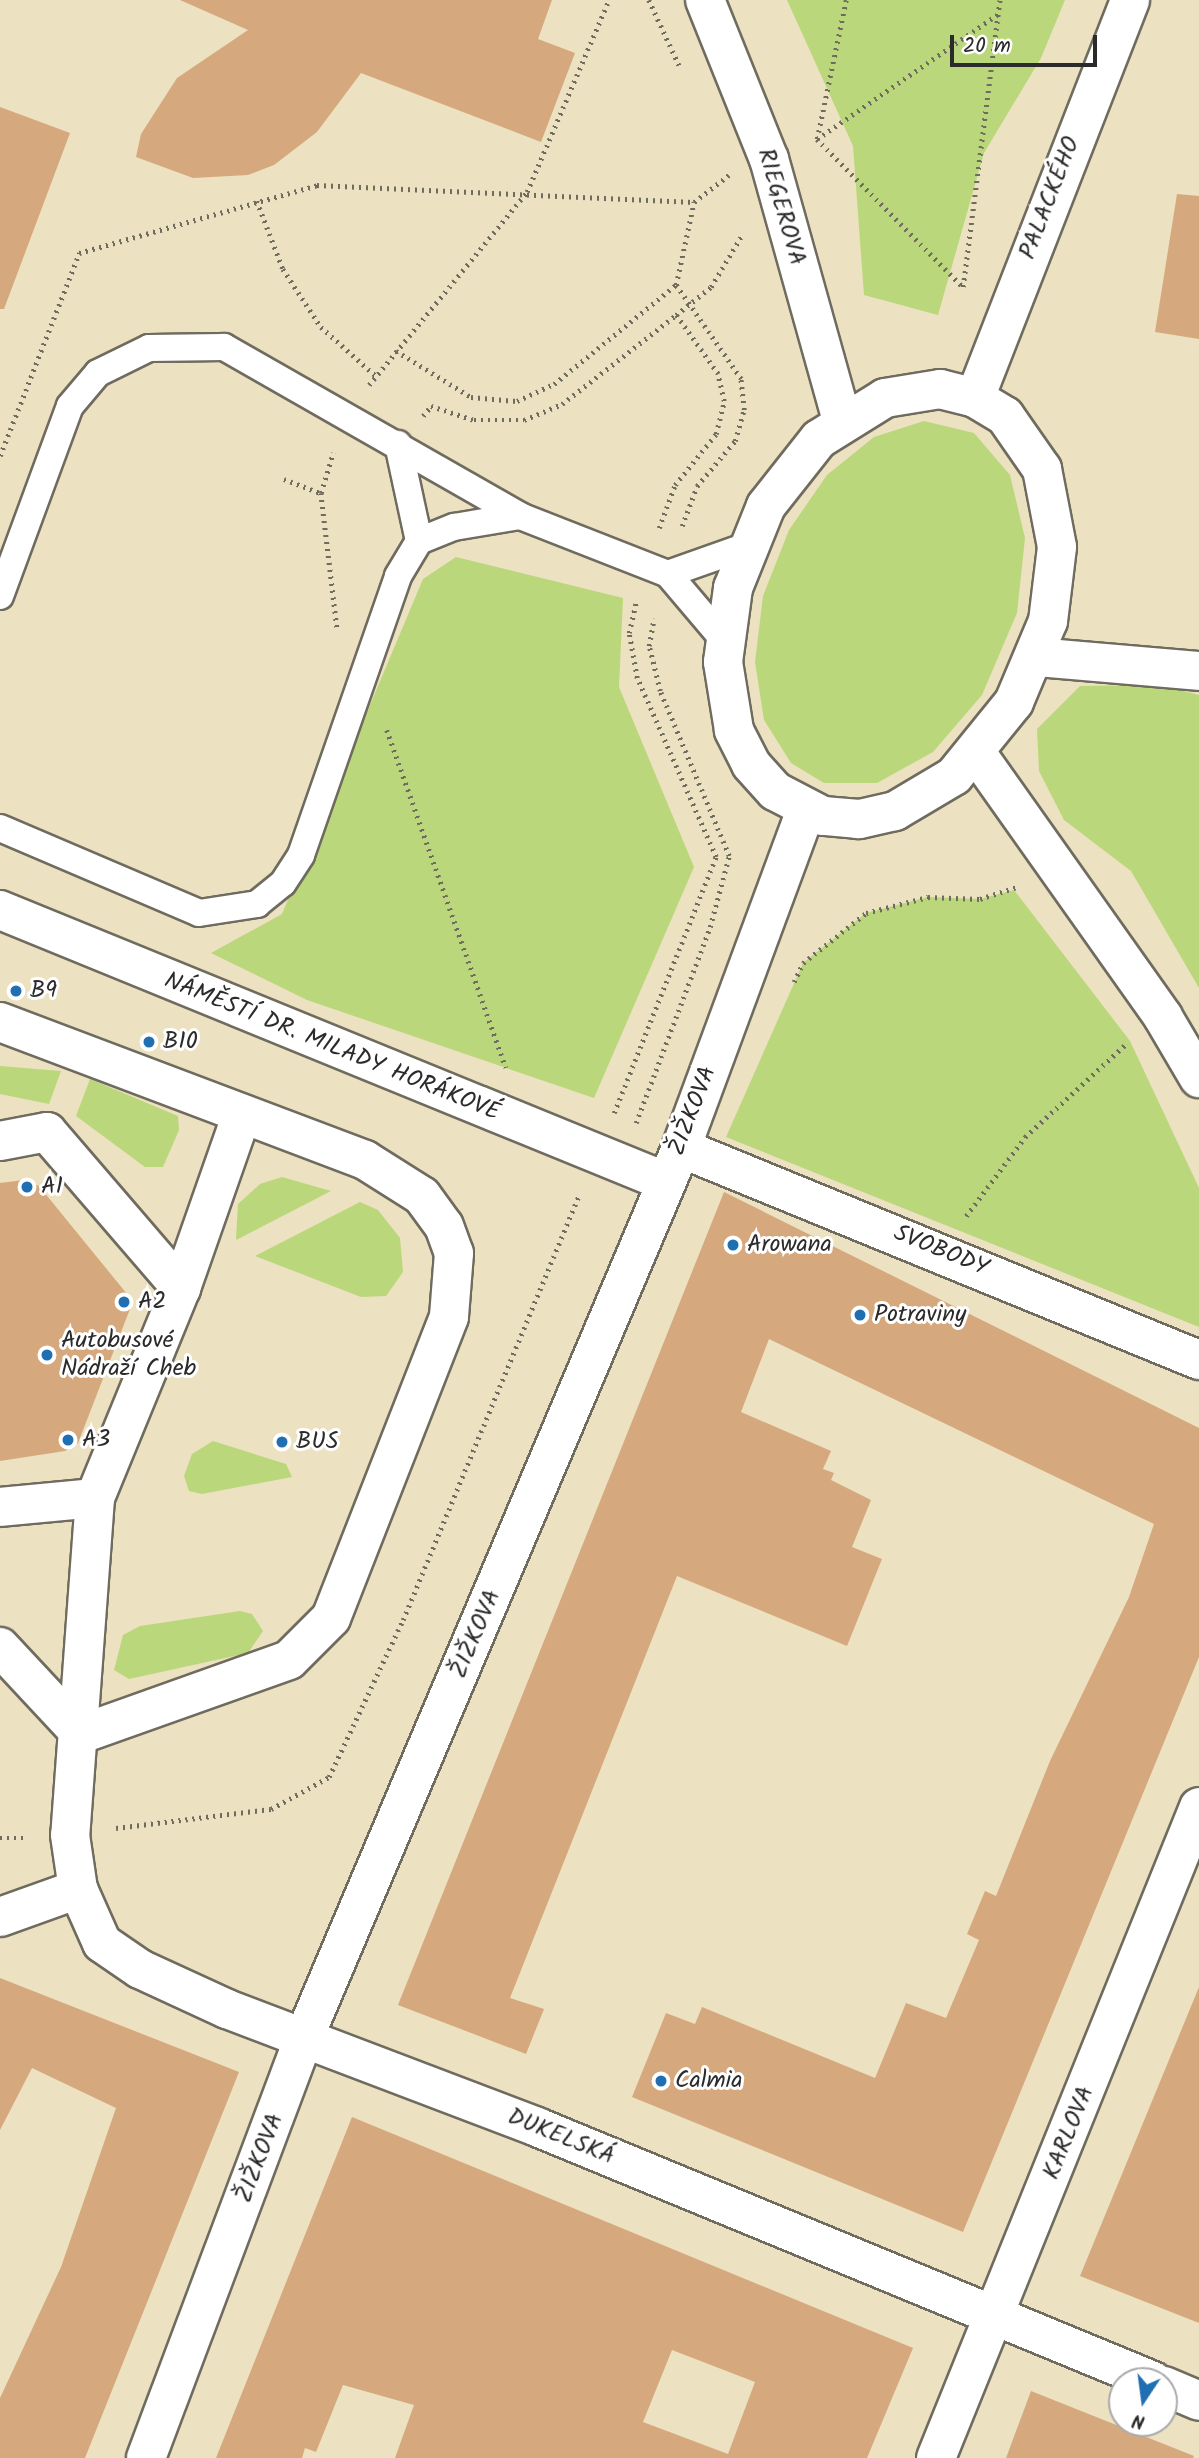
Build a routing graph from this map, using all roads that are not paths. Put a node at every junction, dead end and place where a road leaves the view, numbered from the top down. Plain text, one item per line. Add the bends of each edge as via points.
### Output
1 (705, 0) edge
2 (1130, 0) edge
3 (975, 398) junction
4 (842, 420) junction
5 (398, 444) junction
6 (520, 516) junction
7 (419, 541) junction
8 (747, 546) junction
9 (668, 575) junction
10 (0, 596) edge
11 (724, 640) junction
12 (1036, 657) junction
13 (1199, 671) edge
14 (976, 754) junction
15 (806, 810) junction
16 (0, 828) edge
17 (0, 910) edge
18 (0, 1022) edge
19 (1199, 1078) edge
20 (242, 1114) junction
21 (0, 1141) edge
22 (673, 1165) junction
23 (181, 1288) junction
24 (1199, 1360) edge
25 (95, 1498) junction
26 (0, 1507) edge
27 (0, 1647) edge
28 (81, 1734) junction
29 (1199, 1807) edge
30 (78, 1889) junction
31 (0, 1917) edge
32 (303, 2040) junction
33 (996, 2313) junction
34 (1121, 2367) edge
35 (1178, 2392) edge
36 (1199, 2401) edge
37 (146, 2458) edge
38 (936, 2458) edge

1 - 4 street, RIEGEROVA via 769,159
2 - 3 street, PALACKÉHO
3 - 4 street via 912,391
3 - 12 street via 1024,437 1052,497 1055,578
4 - 8 street via 784,479
5 - 6 lane
5 - 7 lane
5 - 10 lane via 224,347 149,348 98,373 70,406
6 - 7 lane via 454,527
6 - 9 lane
7 - 16 lane via 398,576 301,855 282,883 257,904 199,913
8 - 9 lane
8 - 11 street
9 - 11 lane
11 - 15 street via 726,692 742,748 775,792
12 - 13 street
12 - 14 street via 1014,702
14 - 15 street via 930,794 895,811 850,819
14 - 19 street via 1054,858 1163,1017
15 - 22 street, ŽIŽKOVA
17 - 22 street, NÁMĚSTÍ DR. MILADY HORÁKOVÉ via 526,1125
18 - 20 street
20 - 23 street
20 - 28 street via 365,1160 422,1196 444,1226 454,1253 455,1296 331,1618 310,1645 252,1678 165,1700
21 - 23 street via 47,1132
22 - 24 street, SVOBODY via 940,1250
22 - 32 street, ŽIŽKOVA
23 - 25 street
25 - 26 street
25 - 28 street
27 - 28 street
28 - 30 street via 70,1835
29 - 33 street, KARLOVA
30 - 31 street
30 - 32 street, DUKELSKÁ via 102,1943 140,1969
32 - 33 street, DUKELSKÁ via 537,2127
32 - 37 street, ŽIŽKOVA
33 - 34 street, DUKELSKÁ
33 - 38 street, KARLOVA
35 - 36 street

